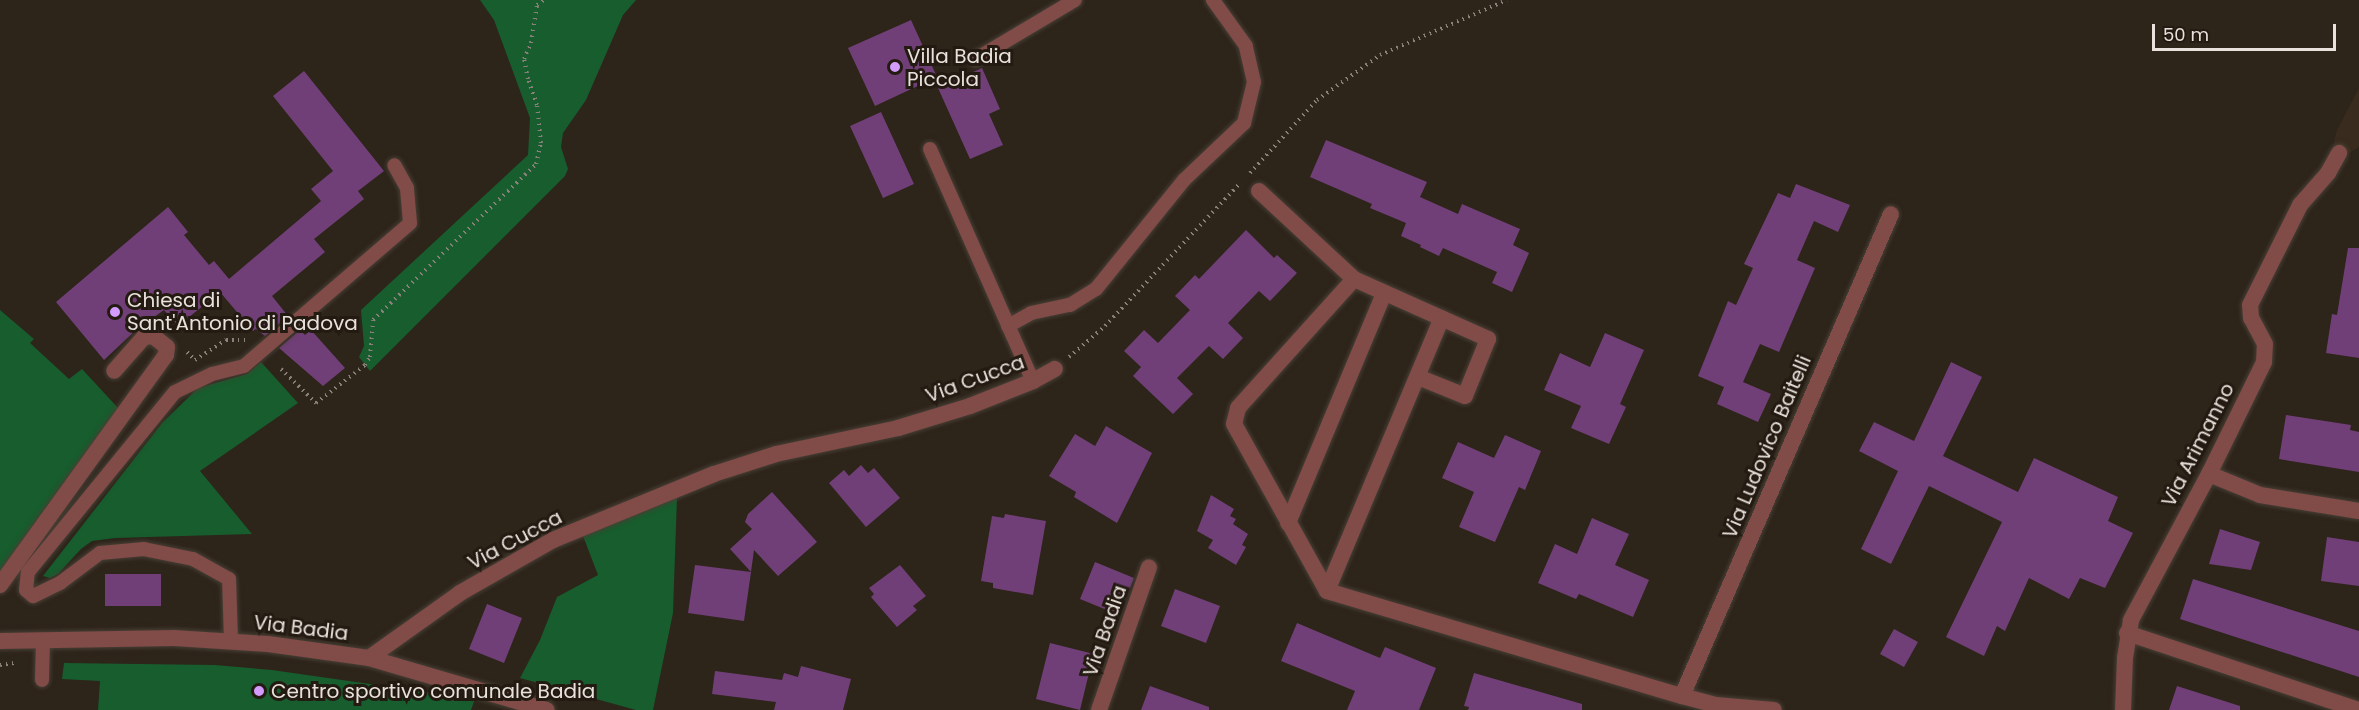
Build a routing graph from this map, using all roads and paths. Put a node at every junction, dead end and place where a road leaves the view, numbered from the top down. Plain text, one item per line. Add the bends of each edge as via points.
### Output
1 (544, 0) edge
2 (1075, 0) edge
3 (1213, 0) edge
4 (1507, 0) edge
5 (537, 2) edge
6 (976, 59) dead end
7 (930, 149) dead end
8 (2339, 153) dead end
9 (394, 165) dead end
10 (1259, 191) dead end
11 (1891, 214) dead end
12 (1354, 279) junction
13 (1384, 294) junction
14 (1442, 318) junction
15 (1008, 326) junction
16 (254, 342) dead end
17 (191, 356) dead end
18 (281, 369) dead end
19 (1054, 369) joint
20 (114, 371) dead end
21 (1418, 377) junction
22 (1033, 381) junction
23 (2209, 474) junction
24 (2359, 511) edge
25 (1288, 523) junction
26 (1149, 567) dead end
27 (0, 585) edge
28 (1327, 591) junction
29 (2127, 633) junction
30 (43, 640) junction
31 (0, 641) edge
32 (231, 641) junction
33 (369, 658) junction
34 (42, 661) junction
35 (0, 665) edge
36 (42, 680) dead end
37 (1682, 696) junction
38 (547, 710) edge
39 (1099, 710) edge
40 (1774, 710) edge
41 (2123, 710) edge
42 (2358, 710) edge

1 - 5 path
2 - 6 lane
3 - 15 lane via 1246,46 1254,82 1244,123 1184,180 1096,289 1070,305 1031,313
4 - 19 path, Via Cucca via 1380,55 1317,100 1105,326
5 - 18 path via 525,59 537,105 541,144 536,164 373,320 370,357 365,365 316,404
7 - 15 lane
8 - 23 street, Via Arimanno via 2328,173 2300,205 2250,305 2251,318 2265,344 2264,362
9 - 32 lane via 407,188 410,223 244,366 212,374 175,392 28,572 26,590 33,596 60,583 100,553 144,549 193,559 229,579
10 - 12 street
11 - 37 street, Via Ludovico Baitelli
12 - 13 street
12 - 25 street via 1238,408 1234,424
13 - 14 street
13 - 25 street
14 - 21 street
14 - 21 street via 1488,339 1465,396
15 - 22 lane
16 - 17 path via 226,340 195,360
19 - 22 street, Via Cucca
20 - 27 street via 144,338 153,336 167,347 166,356
21 - 28 street
22 - 33 street, Via Cucca via 898,428 776,454 714,474 553,540 460,593
23 - 24 street via 2260,495
23 - 29 street, Via Arimanno via 2142,596
25 - 28 street
26 - 39 street, Via Badia
28 - 37 street
29 - 41 street, Via Arimanno
29 - 42 street
30 - 31 street, Via Badia
30 - 32 street, Via Badia
30 - 34 lane
32 - 33 street, Via Badia
33 - 38 street, Via Badia
34 - 35 path
34 - 36 lane
37 - 40 street via 1716,705

